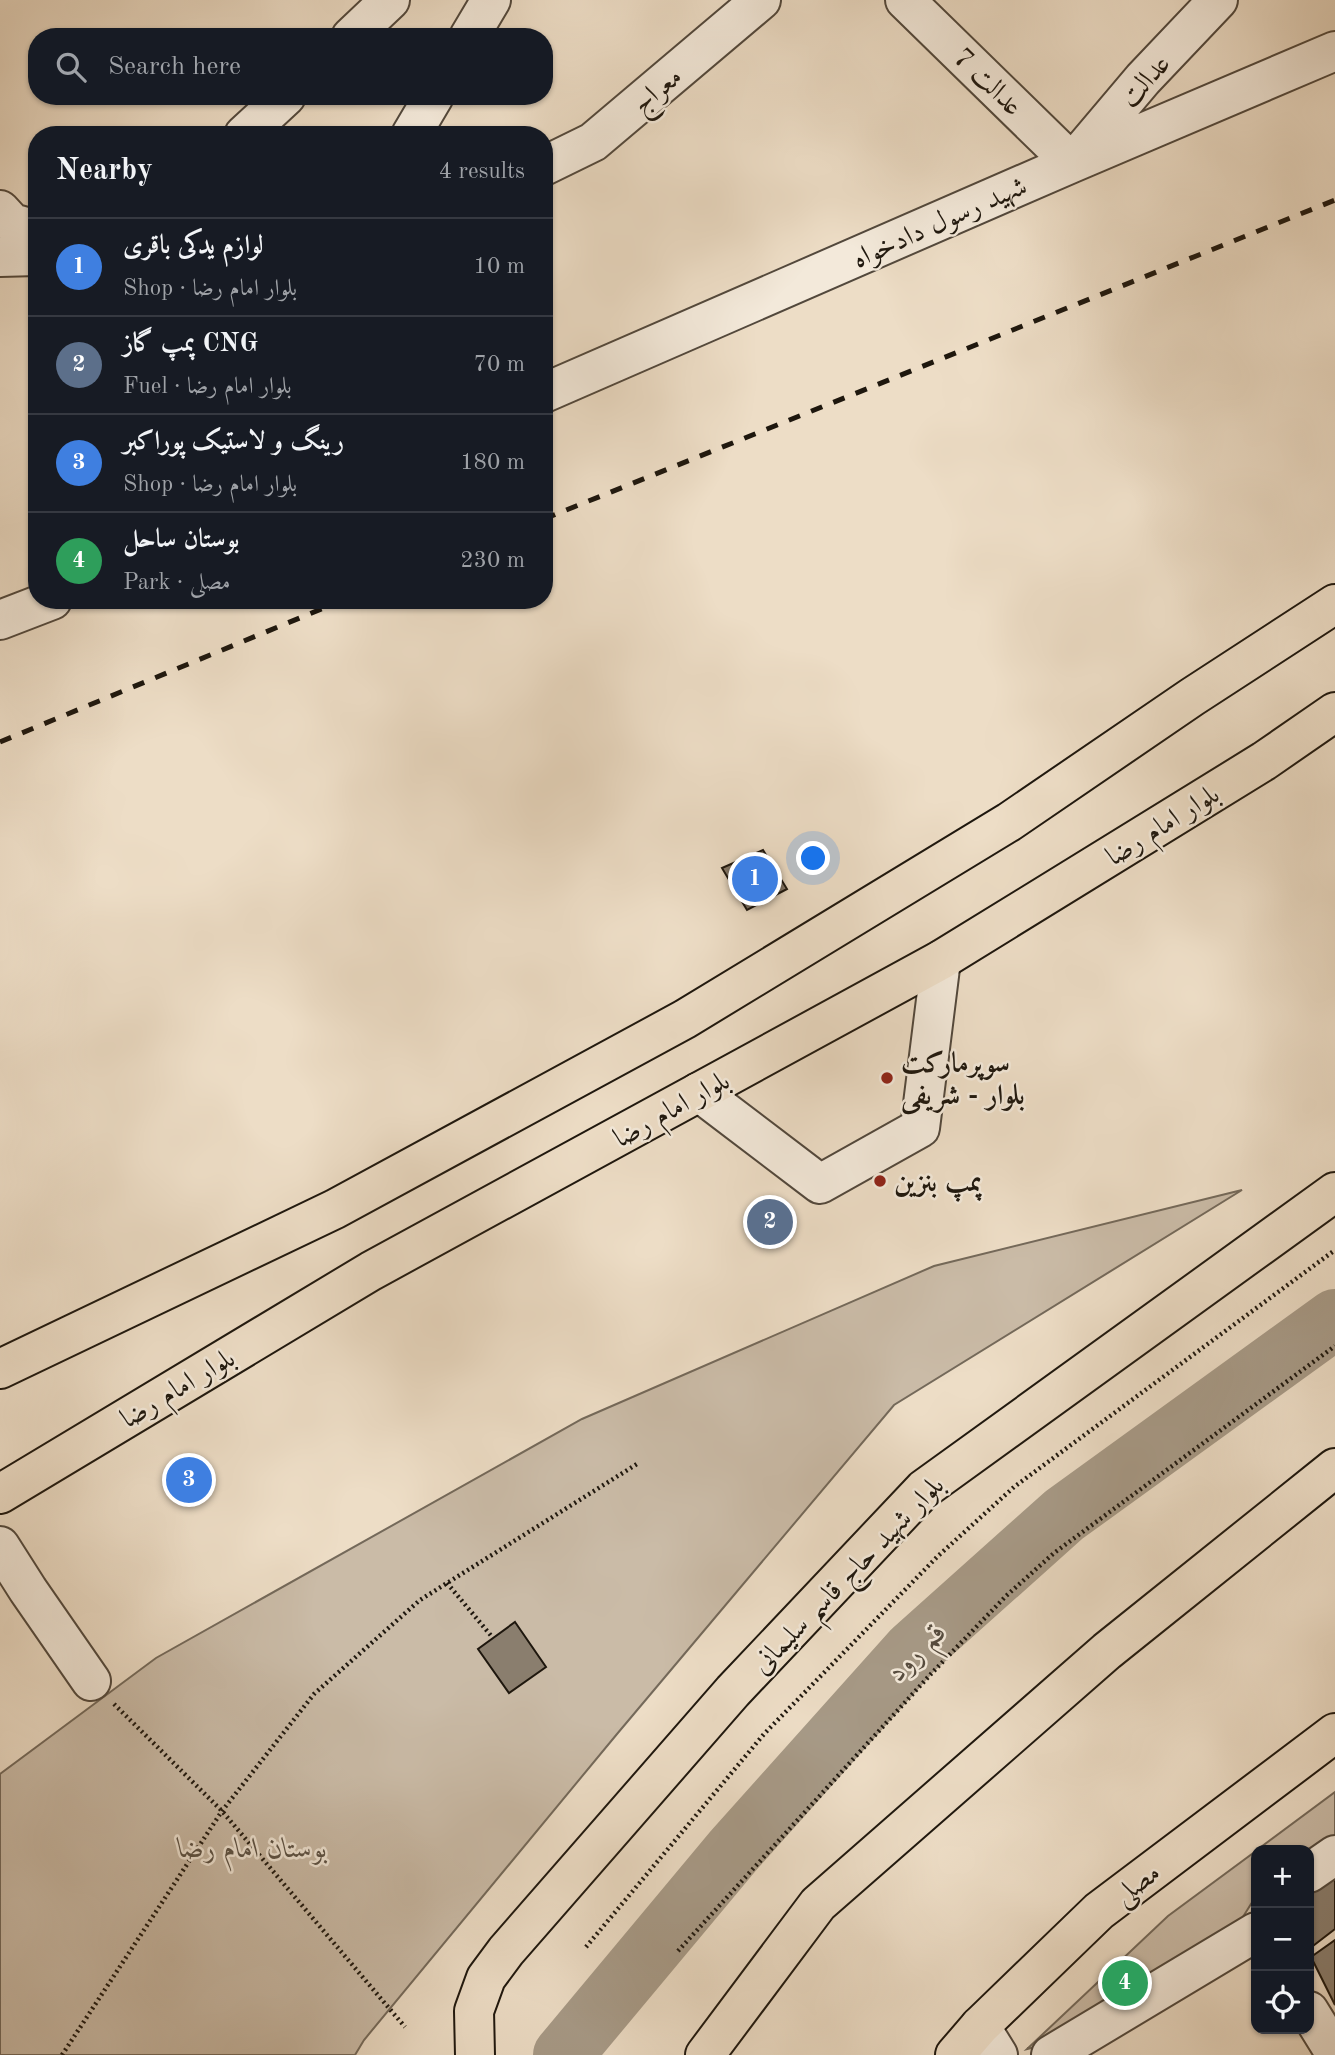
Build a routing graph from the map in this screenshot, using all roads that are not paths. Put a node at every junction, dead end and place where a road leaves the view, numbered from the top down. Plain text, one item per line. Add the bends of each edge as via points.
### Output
1 (390, 0) edge
2 (491, 0) edge
3 (761, 0) edge
4 (905, 0) edge
5 (1218, 0) edge
6 (360, 28) edge
7 (474, 28) edge
8 (1335, 51) edge
9 (276, 105) edge
10 (429, 105) edge
11 (254, 126) edge
12 (416, 126) edge
13 (553, 162) edge
14 (1072, 163) junction
15 (0, 210) edge
16 (28, 227) edge
17 (28, 256) edge
18 (0, 257) edge
19 (553, 389) edge
20 (1335, 604) edge
21 (29, 609) edge
22 (0, 620) edge
23 (1335, 712) edge
24 (941, 960) junction
25 (699, 1092) junction
26 (1335, 1192) edge
27 (0, 1369) edge
28 (1335, 1468) edge
29 (0, 1494) edge
30 (0, 1546) edge
31 (91, 1681) road end
32 (1335, 1733) edge
33 (1335, 1855) edge
34 (1314, 1870) edge
35 (1251, 1935) edge
36 (1314, 2019) edge
37 (989, 2040) edge
38 (1335, 2053) edge
39 (475, 2055) edge
40 (705, 2055) edge
41 (955, 2055) edge
42 (1051, 2055) edge

1 - 6 street
2 - 7 street
3 - 13 street, معراج via 593,142
4 - 14 street, عدالت 7
5 - 14 street, عدالت
8 - 14 street, شهید رسول دادخواه
9 - 11 street
10 - 12 street
14 - 19 street, شهید رسول دادخواه
15 - 16 street via 12,222
17 - 18 street
20 - 27 main road via 1009,822 685,1019 335,1209
21 - 22 street
23 - 24 main road, بلوار امام رضا via 1264,761
24 - 25 main road, بلوار امام رضا
24 - 25 street via 920,1128 820,1184
25 - 29 main road, بلوار امام رضا via 371,1271
26 - 39 main road, بلوار شهید حاج قاسم سلیمانی via 924,1489 733,1691 506,1951 486,1978 474,2011
28 - 40 main road via 1107,1651 818,1903
30 - 31 street
32 - 37 main road, مصلی via 1099,1911
33 - 34 street
35 - 42 street
36 - 38 street
37 - 41 main road, مصلی

